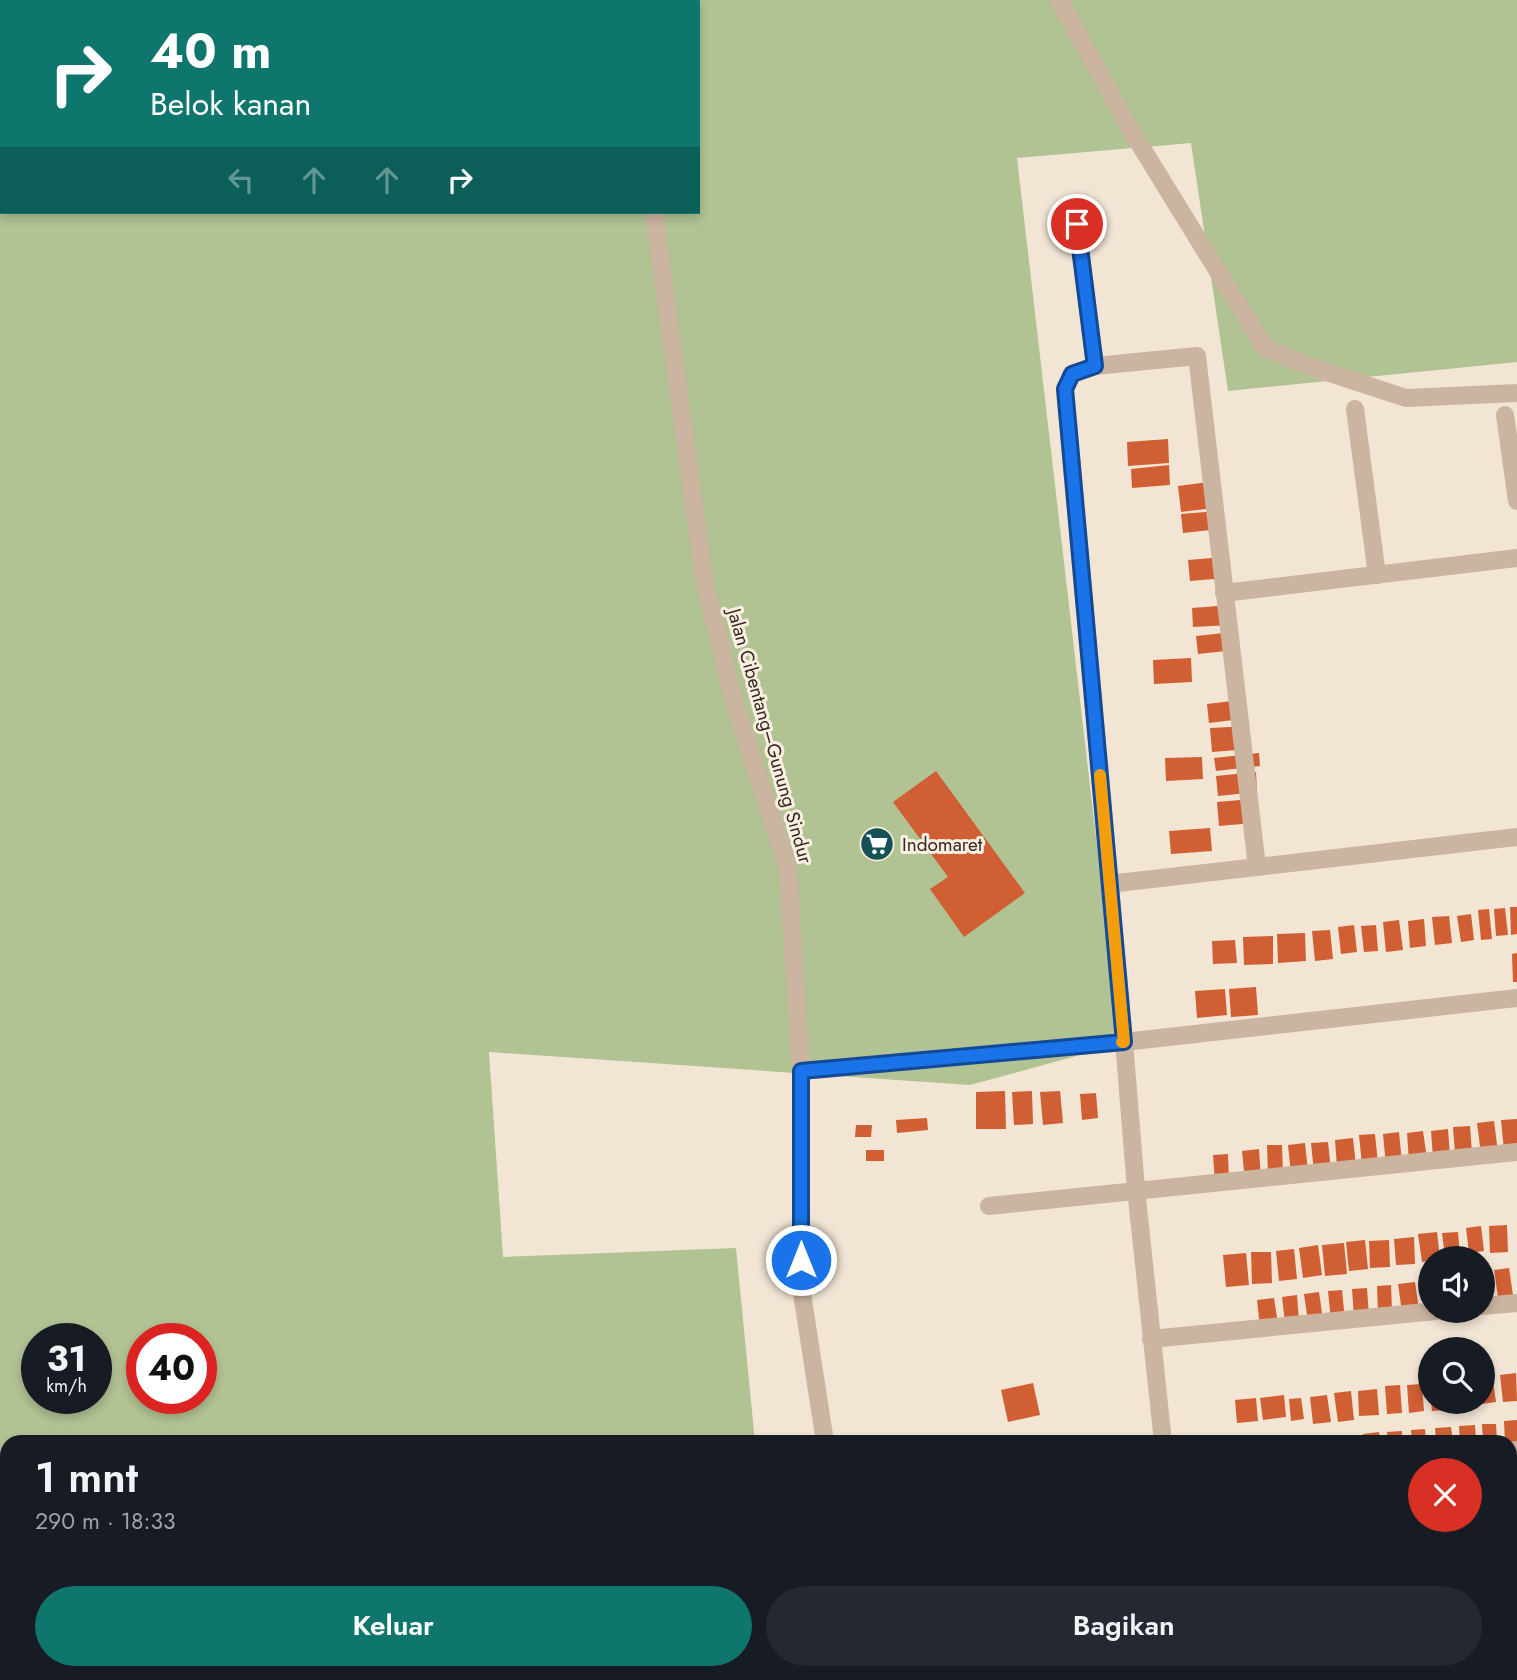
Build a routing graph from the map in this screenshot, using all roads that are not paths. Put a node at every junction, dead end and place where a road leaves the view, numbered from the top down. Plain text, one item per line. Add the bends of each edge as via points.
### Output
1 (1059, 0) edge
2 (654, 214) edge
3 (1077, 224) dead end
4 (1095, 366) junction
5 (1517, 393) edge
6 (1355, 409) dead end
7 (1505, 415) dead end
8 (1517, 501) edge
9 (1517, 558) edge
10 (1377, 575) junction
11 (1224, 593) junction
12 (1517, 837) edge
13 (1256, 867) junction
14 (1109, 884) junction
15 (1517, 998) edge
16 (1124, 1042) junction
17 (801, 1071) junction
18 (1517, 1152) edge
19 (1136, 1189) junction
20 (989, 1206) dead end
21 (1517, 1303) edge
22 (1495, 1305) edge
23 (1418, 1313) edge
24 (1151, 1339) junction
25 (824, 1435) edge
26 (1162, 1435) edge

1 - 5 street via 1129,127 1265,348 1406,398
2 - 17 street, Jalan Cibentang–Gunung Sindur via 704,579 734,702 788,869
3 - 4 street
4 - 11 street via 1197,356
4 - 14 street via 1072,374 1065,389
6 - 10 street
7 - 8 street
9 - 10 street
10 - 11 street
11 - 13 street
12 - 13 street
13 - 14 street
14 - 16 street
15 - 16 street
16 - 17 street
16 - 19 street
17 - 25 street, Jalan Cibentang–Gunung Sindur via 802,1287
18 - 19 street
19 - 20 street
19 - 24 street
21 - 22 street
23 - 24 street
24 - 26 street

